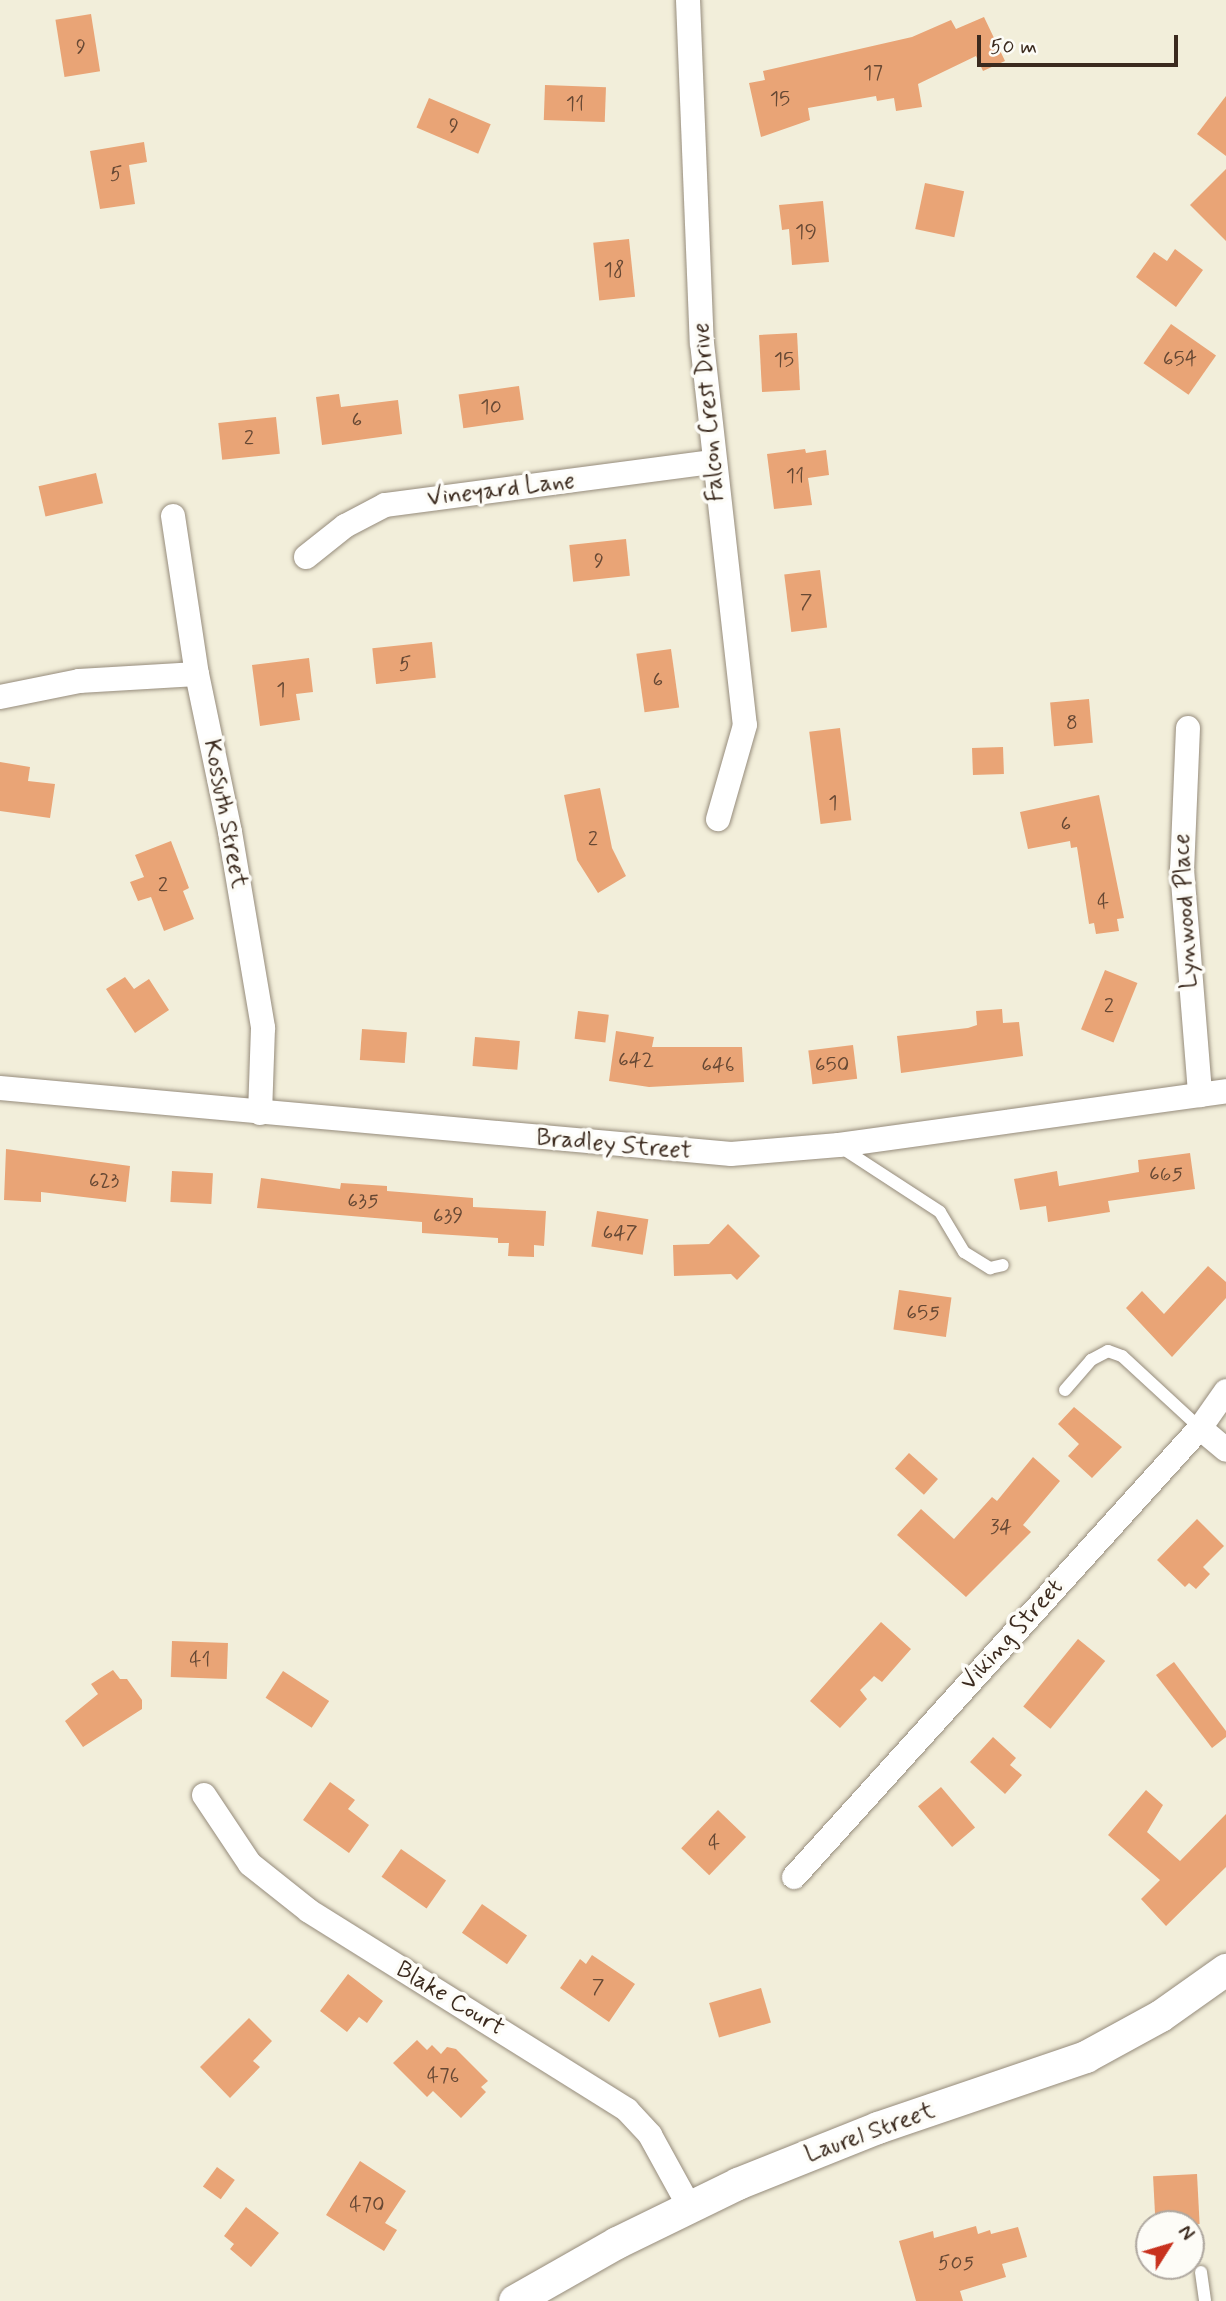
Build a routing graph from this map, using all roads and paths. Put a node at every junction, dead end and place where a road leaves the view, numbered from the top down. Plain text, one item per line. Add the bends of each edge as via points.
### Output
1 (688, 0) edge
2 (712, 462) junction
3 (173, 516) dead end
4 (306, 557) dead end
5 (197, 674) junction
6 (0, 697) edge
7 (1188, 728) dead end
8 (718, 818) dead end
9 (0, 1088) edge
10 (1226, 1091) edge
11 (1199, 1094) junction
12 (260, 1113) junction
13 (839, 1146) junction
14 (1003, 1265) dead end
15 (1065, 1390) dead end
16 (1226, 1391) edge
17 (1200, 1428) junction
18 (1226, 1450) edge
19 (204, 1795) dead end
20 (794, 1877) dead end
21 (1226, 1970) edge
22 (689, 2206) junction
23 (1202, 2280) edge
24 (515, 2301) edge
25 (1205, 2301) edge

1 - 2 street, Falcon Crest Drive via 698,281
2 - 4 street, Vineyard Lane via 386,505 345,526
2 - 8 street, Falcon Crest Drive via 745,725
3 - 5 street, Kossuth Street
5 - 6 street via 79,681
5 - 12 street, Kossuth Street via 263,1028
7 - 11 street, Lynwood Place via 1182,869
9 - 12 street, Bradley Street
10 - 11 street, Bradley Street
11 - 13 street, Bradley Street
12 - 13 street, Bradley Street via 691,1153 770,1153
13 - 14 lane via 940,1212 964,1252 990,1268
15 - 17 lane via 1091,1360 1108,1351 1122,1356
16 - 17 street, Viking Street
17 - 18 street
17 - 20 street, Viking Street
19 - 22 street, Blake Court via 250,1864 309,1911 627,2110 650,2135
21 - 22 street, Laurel Street via 1161,2016 1086,2057 878,2128
22 - 24 street, Laurel Street
23 - 25 lane

